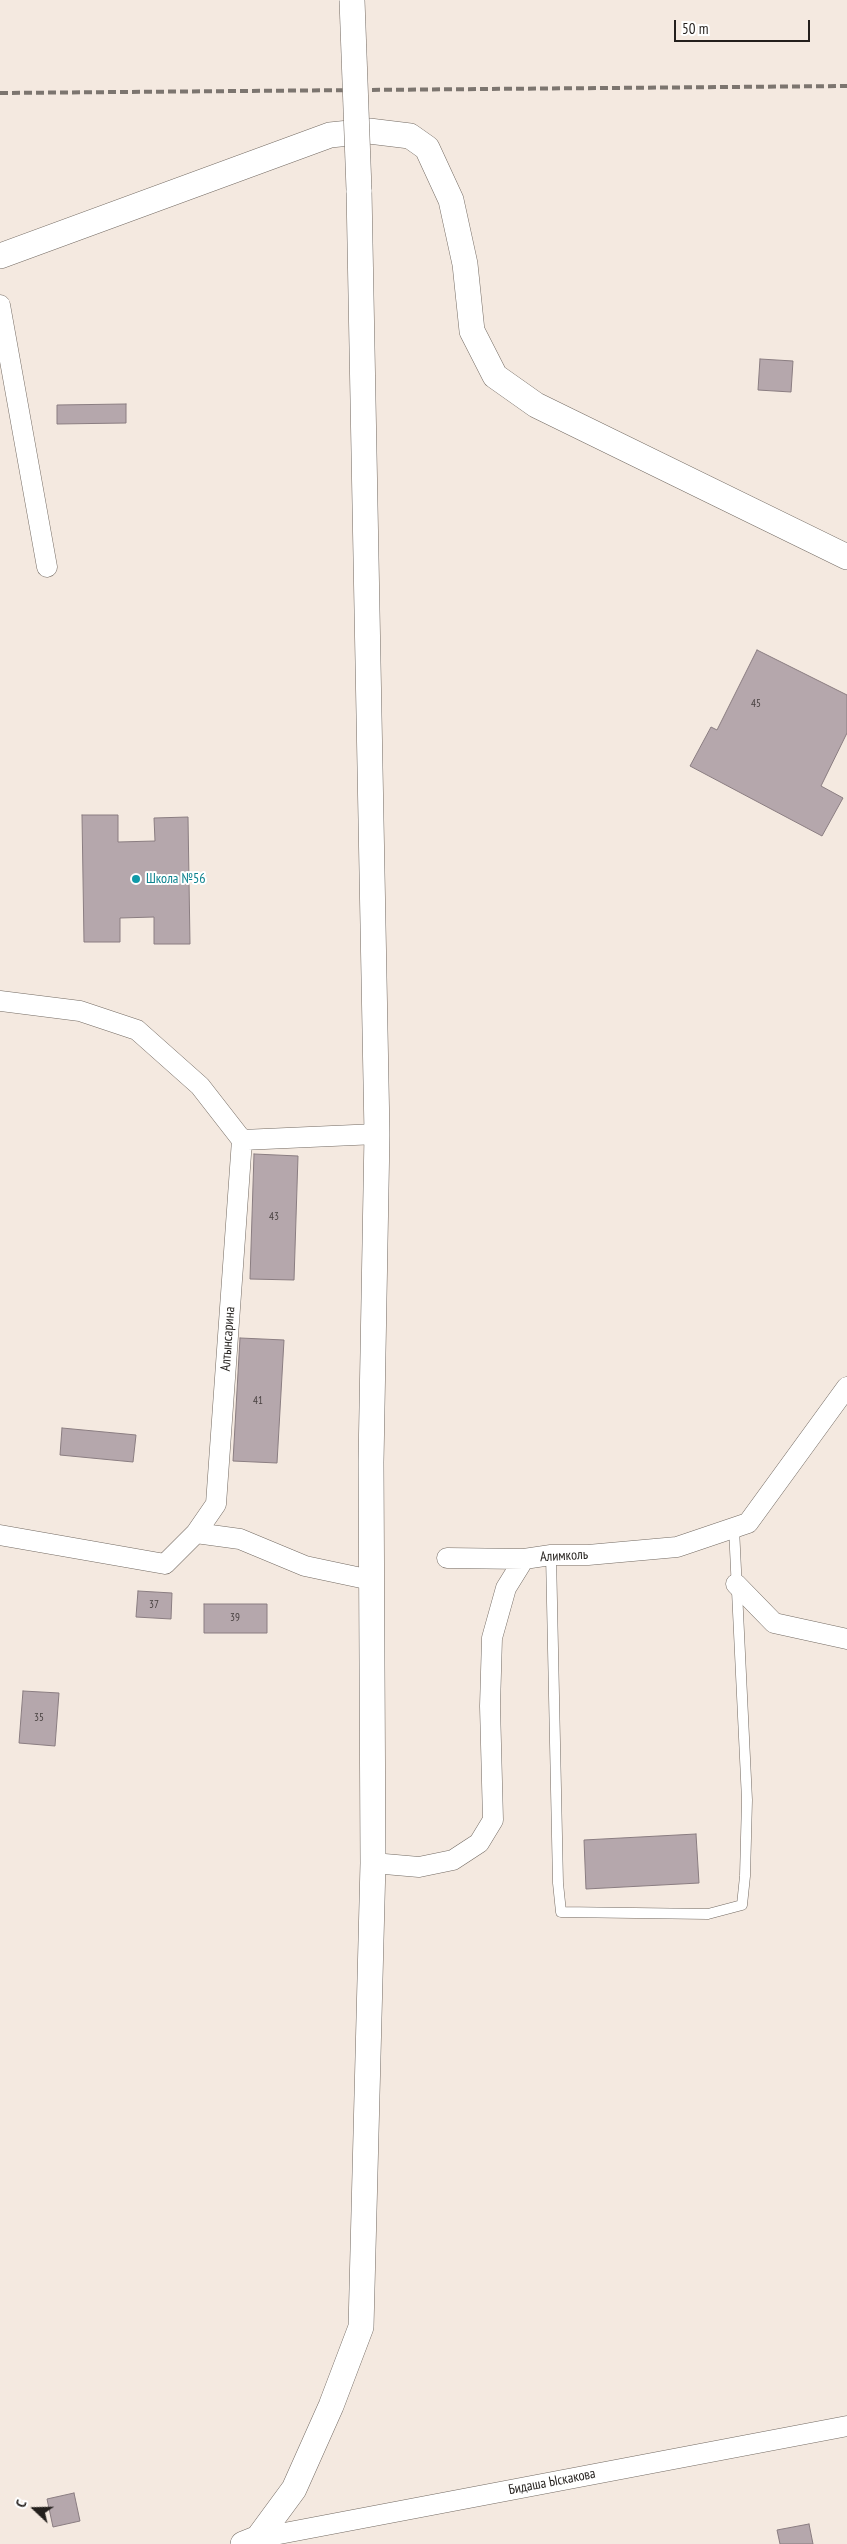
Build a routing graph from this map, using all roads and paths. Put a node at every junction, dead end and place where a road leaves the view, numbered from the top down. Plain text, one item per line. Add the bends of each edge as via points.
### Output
1 (352, 0) edge
2 (0, 256) edge
3 (0, 305) edge
4 (847, 557) edge
5 (47, 566) dead end
6 (0, 1001) edge
7 (377, 1134) junction
8 (242, 1140) junction
9 (847, 1387) edge
10 (734, 1528) junction
11 (196, 1533) junction
12 (0, 1535) edge
13 (551, 1555) junction
14 (446, 1558) dead end
15 (524, 1559) junction
16 (371, 1580) junction
17 (736, 1584) junction
18 (847, 1639) edge
19 (373, 1863) junction
20 (847, 2426) edge
21 (250, 2541) edge

1 - 7 street, bridge via 359,190
2 - 4 street via 330,134 369,131 410,136 427,148 451,200 465,264 472,331 496,376 536,405
3 - 5 street
6 - 8 street via 80,1012 137,1030 200,1086
7 - 8 street
7 - 16 street
8 - 11 street, Алтынсарина via 216,1504
9 - 10 street, Алимколь via 748,1523
10 - 13 street, Алимколь via 677,1548
10 - 17 lane
11 - 12 street, Алтынсарина via 165,1564
11 - 16 street via 240,1539 305,1566
13 - 15 street, Алимколь
13 - 17 lane via 561,1912 708,1914 742,1905 747,1800
14 - 15 street
15 - 19 street, Алимколь via 506,1588 492,1638 493,1820 479,1843 453,1860 419,1867
16 - 19 street
17 - 18 street via 774,1622
19 - 21 street via 361,2327 331,2406 294,2488
20 - 21 street, Бидаша Ыскакова

